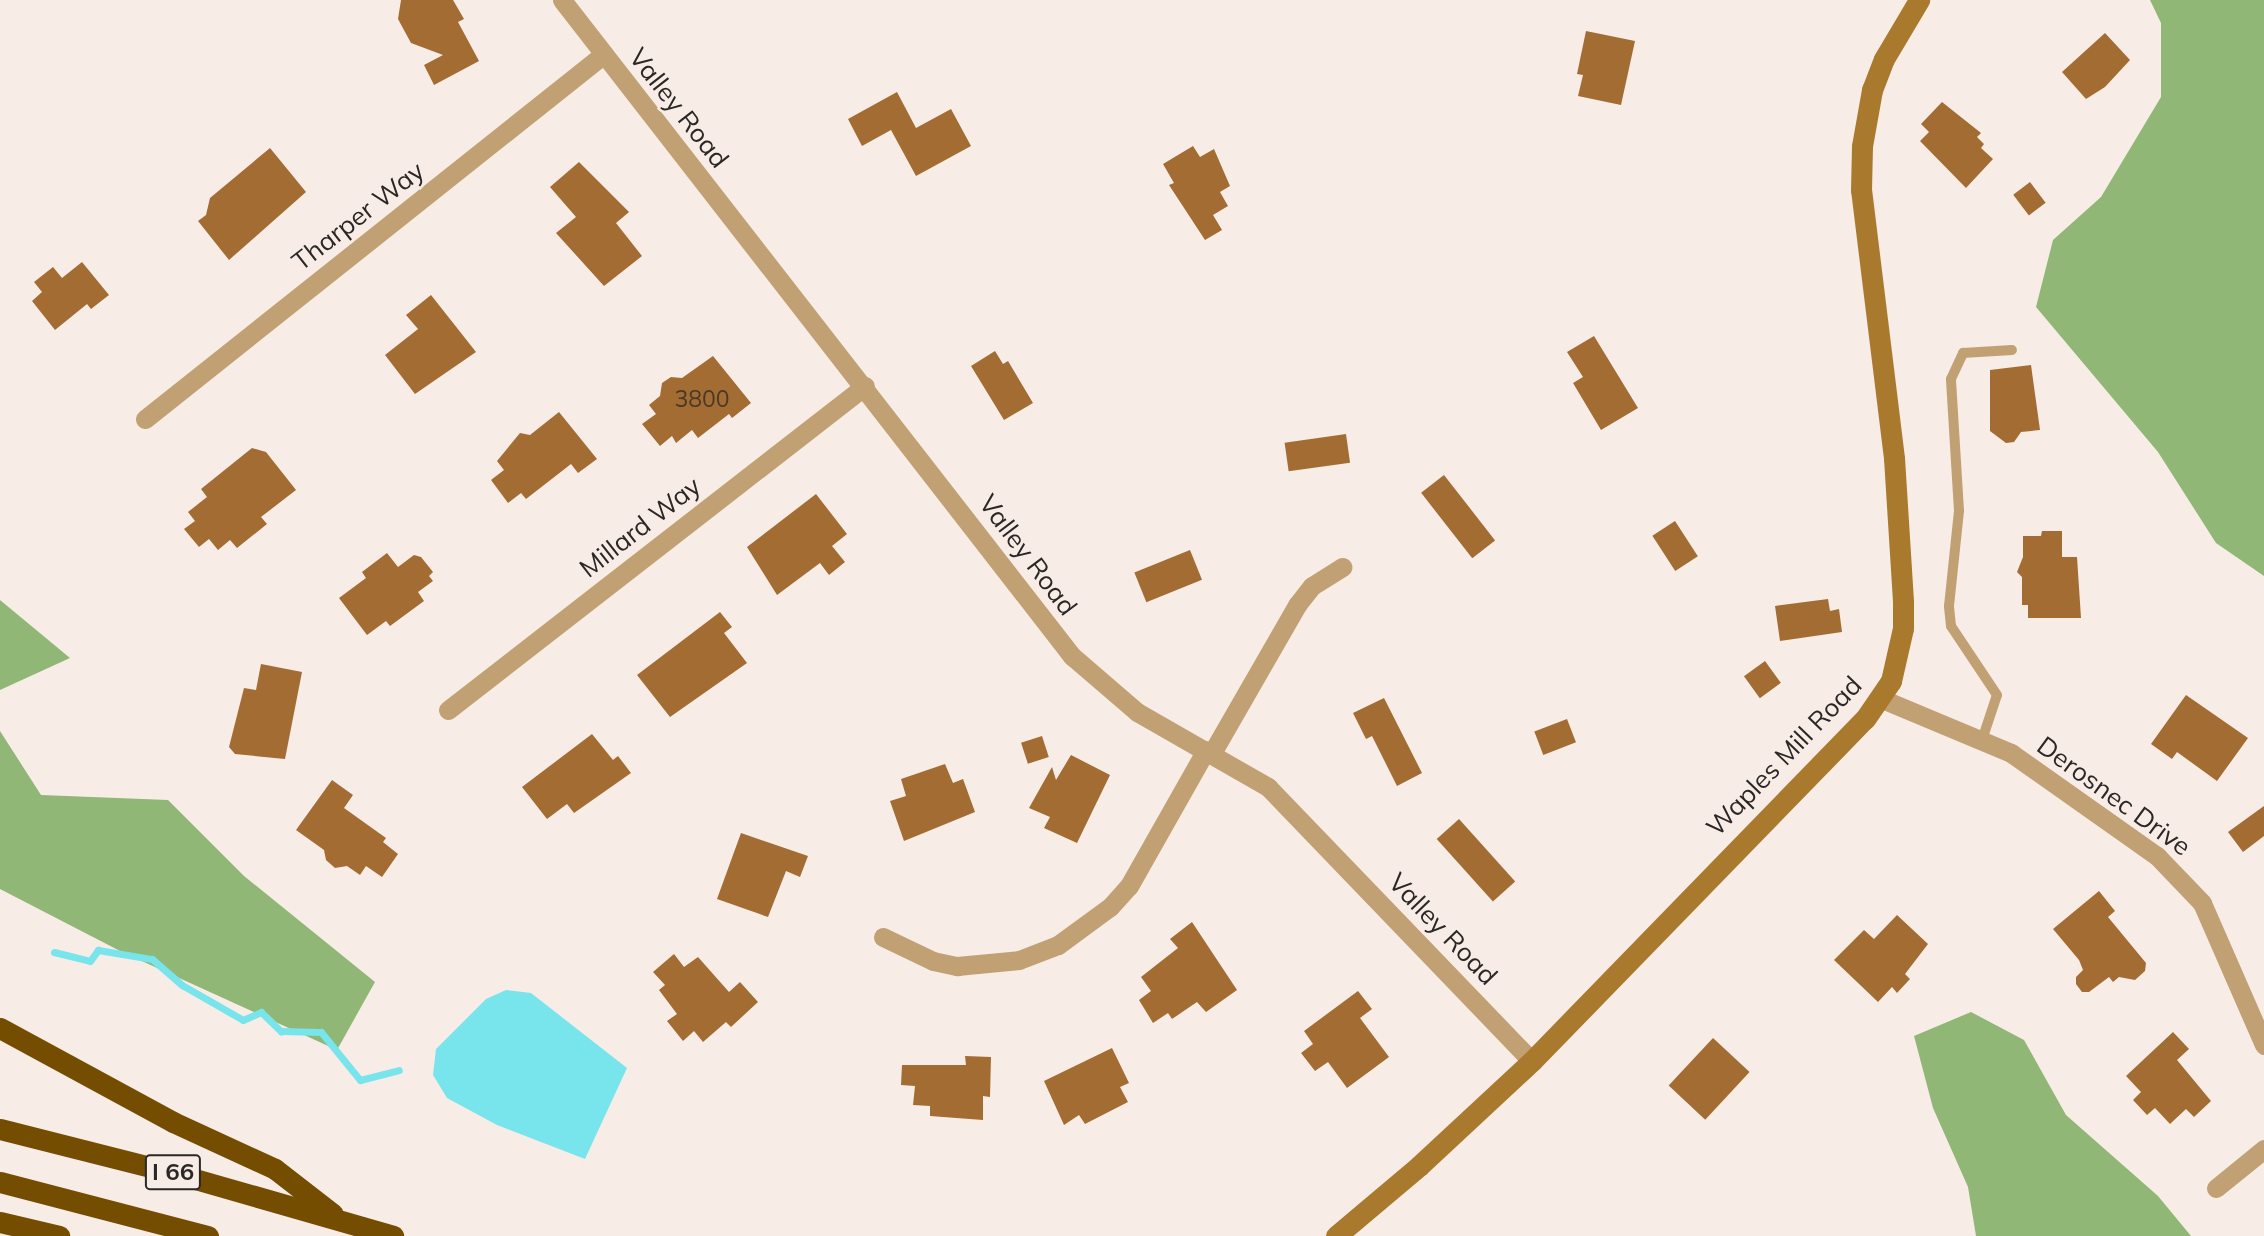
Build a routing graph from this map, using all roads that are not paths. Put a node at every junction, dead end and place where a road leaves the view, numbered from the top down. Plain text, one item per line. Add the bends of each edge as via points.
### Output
1 (562, 0) edge
2 (1919, 0) edge
3 (604, 54) junction
4 (2012, 350) dead end
5 (865, 386) junction
6 (145, 419) dead end
7 (1343, 566) dead end
8 (1882, 699) junction
9 (447, 710) dead end
10 (1982, 740) junction
11 (1209, 751) junction
12 (883, 937) dead end
13 (0, 1028) edge
14 (2264, 1045) edge
15 (1532, 1061) junction
16 (0, 1129) edge
17 (2264, 1149) edge
18 (0, 1182) edge
19 (2216, 1188) dead end
20 (0, 1222) edge
21 (343, 1222) junction
22 (59, 1236) edge
23 (208, 1236) edge
24 (393, 1236) edge
25 (1336, 1236) edge

1 - 3 street, Valley Road
2 - 8 main road, Waples Mill Road via 1884,59 1872,90 1862,146 1861,190 1894,458 1903,601 1898,658
3 - 5 street, Valley Road
3 - 6 street, Tharper Way
4 - 10 lane via 1963,353 1951,379 1959,511 1949,606 1951,626 1997,695
5 - 9 street, Millard Way
5 - 11 street, Valley Road via 1072,656 1137,712
7 - 11 street via 1312,586 1297,605
8 - 10 street, Derosnec Drive
8 - 15 main road, Waples Mill Road
10 - 14 street, Derosnec Drive via 2046,775 2183,880 2218,931
11 - 12 street via 1129,886 1110,907 1058,945 1019,960 957,966 933,961
11 - 15 street, Valley Road via 1268,788 1316,833
13 - 21 highway via 173,1122 275,1169
15 - 25 main road, Waples Mill Road
16 - 21 highway, I 66
17 - 19 street
18 - 23 highway
20 - 22 highway
21 - 24 highway, I 66

